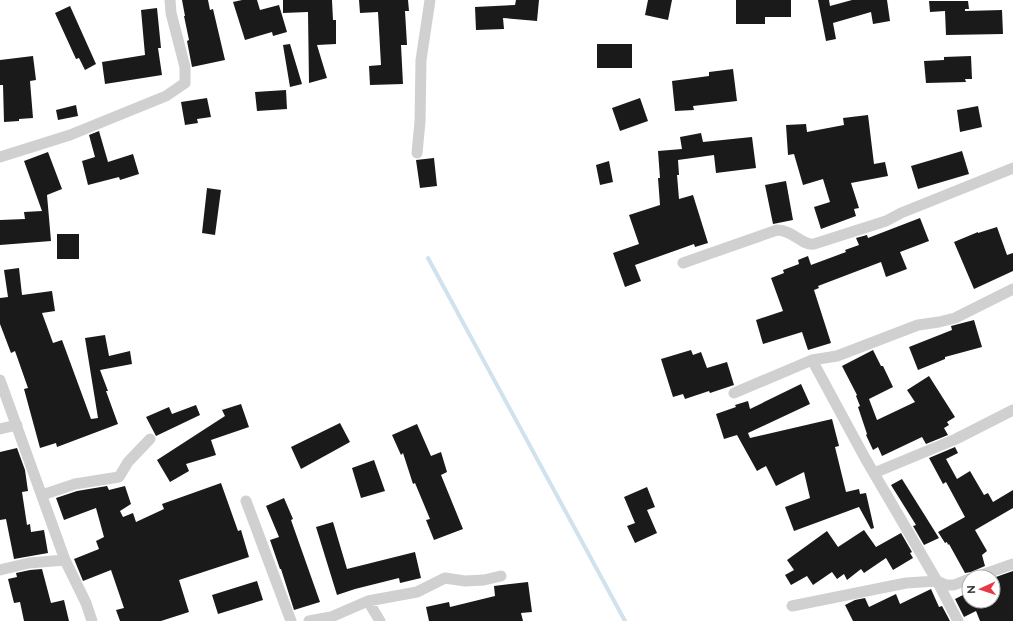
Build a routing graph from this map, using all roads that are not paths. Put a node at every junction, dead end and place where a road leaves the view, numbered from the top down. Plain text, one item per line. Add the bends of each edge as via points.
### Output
1 (170, 0) edge
2 (430, 0) edge
3 (417, 152) dead end
4 (0, 157) edge
5 (1013, 168) edge
6 (682, 263) dead end
7 (1013, 289) edge
8 (812, 360) junction
9 (0, 380) edge
10 (734, 393) dead end
11 (1013, 410) edge
12 (17, 425) junction
13 (0, 429) edge
14 (150, 439) dead end
15 (874, 473) junction
16 (42, 495) junction
17 (246, 501) dead end
18 (65, 560) junction
19 (1013, 564) edge
20 (999, 569) edge
21 (0, 570) edge
22 (501, 576) dead end
23 (937, 581) junction
24 (961, 582) edge
25 (368, 601) junction
26 (792, 606) dead end
27 (92, 621) edge
28 (292, 621) edge
29 (309, 621) edge
30 (380, 621) edge
31 (958, 621) edge

1 - 4 street via 171,14 185,67 185,83 166,96 70,135
2 - 3 street via 421,60
5 - 6 street via 886,221 814,244 807,244 784,230 777,230
7 - 8 street via 955,318 918,325 837,356
8 - 10 street
8 - 15 street
9 - 12 street
11 - 15 street via 956,439
12 - 13 street
12 - 16 street
14 - 16 street via 128,462 119,477 75,484
15 - 23 street
16 - 18 street
17 - 28 street
18 - 21 street via 29,563
18 - 27 street
19 - 20 street
22 - 25 street via 465,581 445,578 417,592
23 - 24 street via 946,585
23 - 26 street via 906,584
23 - 31 street
25 - 29 street via 331,617
25 - 30 street

